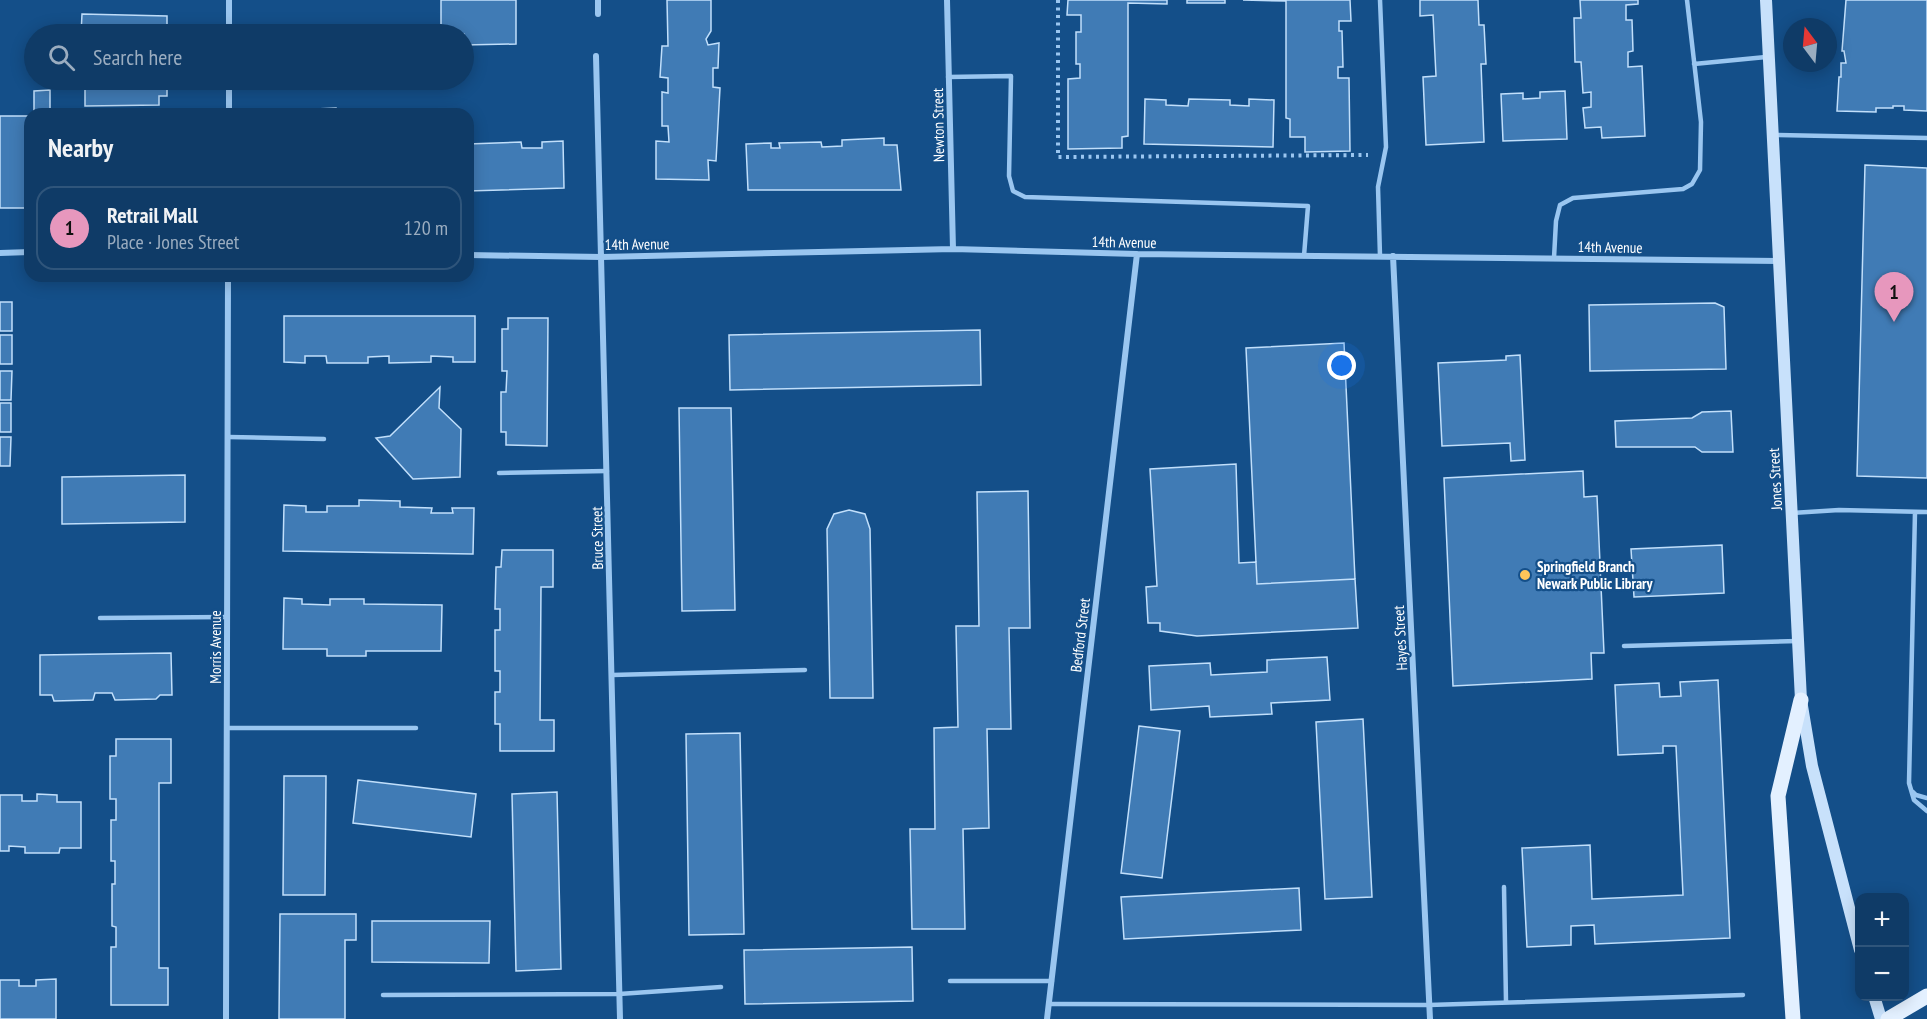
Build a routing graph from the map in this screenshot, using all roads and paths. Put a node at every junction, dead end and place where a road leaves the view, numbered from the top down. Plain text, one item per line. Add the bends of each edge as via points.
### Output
1 (230, 0) edge
2 (598, 0) edge
3 (947, 0) edge
4 (1058, 0) edge
5 (1380, 0) edge
6 (1687, 0) edge
7 (1766, 0) edge
8 (598, 14) dead end
9 (229, 24) edge
10 (596, 56) dead end
11 (1768, 57) junction
12 (1694, 64) junction
13 (948, 78) junction
14 (229, 90) edge
15 (229, 108) edge
16 (1772, 135) junction
17 (1927, 138) edge
18 (1384, 155) junction
19 (953, 249) junction
20 (0, 252) edge
21 (24, 252) edge
22 (1137, 254) junction
23 (474, 255) edge
24 (1304, 256) junction
25 (1380, 256) junction
26 (1393, 256) junction
27 (602, 257) junction
28 (1554, 258) junction
29 (1779, 261) junction
30 (228, 282) edge
31 (228, 437) junction
32 (324, 439) dead end
33 (607, 471) junction
34 (499, 472) dead end
35 (1915, 512) junction
36 (1927, 512) edge
37 (1791, 513) junction
38 (227, 617) junction
39 (100, 618) dead end
40 (1798, 641) junction
41 (1624, 646) dead end
42 (805, 670) dead end
43 (612, 675) junction
44 (1801, 700) junction
45 (227, 728) junction
46 (416, 728) dead end
47 (1911, 790) junction
48 (1927, 798) edge
49 (1927, 811) edge
50 (1504, 886) dead end
51 (1859, 947) edge
52 (950, 981) dead end
53 (1052, 981) junction
54 (721, 987) dead end
55 (619, 994) junction
56 (383, 995) dead end
57 (1743, 995) dead end
58 (1927, 996) edge
59 (1876, 1001) edge
60 (1506, 1002) junction
61 (1049, 1004) junction
62 (1429, 1005) junction
63 (226, 1019) edge
64 (620, 1019) edge
65 (1047, 1019) edge
66 (1430, 1019) edge
67 (1793, 1019) edge
68 (1881, 1019) edge
69 (1888, 1019) edge

1 - 9 street
2 - 8 street
3 - 13 street, Newton Street
4 - 18 path via 1058,157
5 - 18 lane
6 - 12 lane
7 - 11 main road, Jones Street
10 - 27 street, Bruce Street
11 - 12 lane
11 - 16 main road, Jones Street
12 - 28 lane via 1701,122 1700,170 1692,184 1655,193 1574,198 1560,205
13 - 19 street, Newton Street
13 - 24 lane via 1011,76 1009,176 1013,190 1025,197 1308,206
14 - 15 street
16 - 17 lane
16 - 29 main road, Jones Street
18 - 25 lane via 1378,187
19 - 22 street, 14th Avenue
19 - 27 street, 14th Avenue
20 - 21 street
22 - 24 street, 14th Avenue
22 - 53 street, Bedford Street
23 - 27 street, 14th Avenue
24 - 25 street, 14th Avenue
25 - 26 street, 14th Avenue
26 - 28 street, 14th Avenue
26 - 62 street, Hayes Street
27 - 33 street, Bruce Street
28 - 29 street, 14th Avenue
29 - 37 main road, Jones Street
30 - 31 street, Morris Avenue
31 - 32 lane
31 - 38 street, Morris Avenue
33 - 34 lane
33 - 43 street, Bruce Street
35 - 36 lane
35 - 37 lane
35 - 47 lane
37 - 40 main road, Jones Street
38 - 39 lane
38 - 45 street, Morris Avenue
40 - 41 lane
40 - 44 main road, Jones Street
42 - 43 lane
43 - 55 street, Bruce Street
44 - 51 main road, Jones Street via 1812,766
44 - 67 main road via 1778,796
45 - 46 lane
45 - 63 street, Morris Avenue
47 - 48 lane
47 - 49 lane via 1914,800
50 - 60 lane
52 - 53 lane
53 - 61 street, Bedford Street
54 - 55 lane
55 - 56 lane
55 - 64 street, Bruce Street
57 - 60 lane
58 - 69 main road
59 - 68 main road
60 - 62 lane
61 - 62 lane
61 - 65 street, Bedford Street
62 - 66 street, Hayes Street

